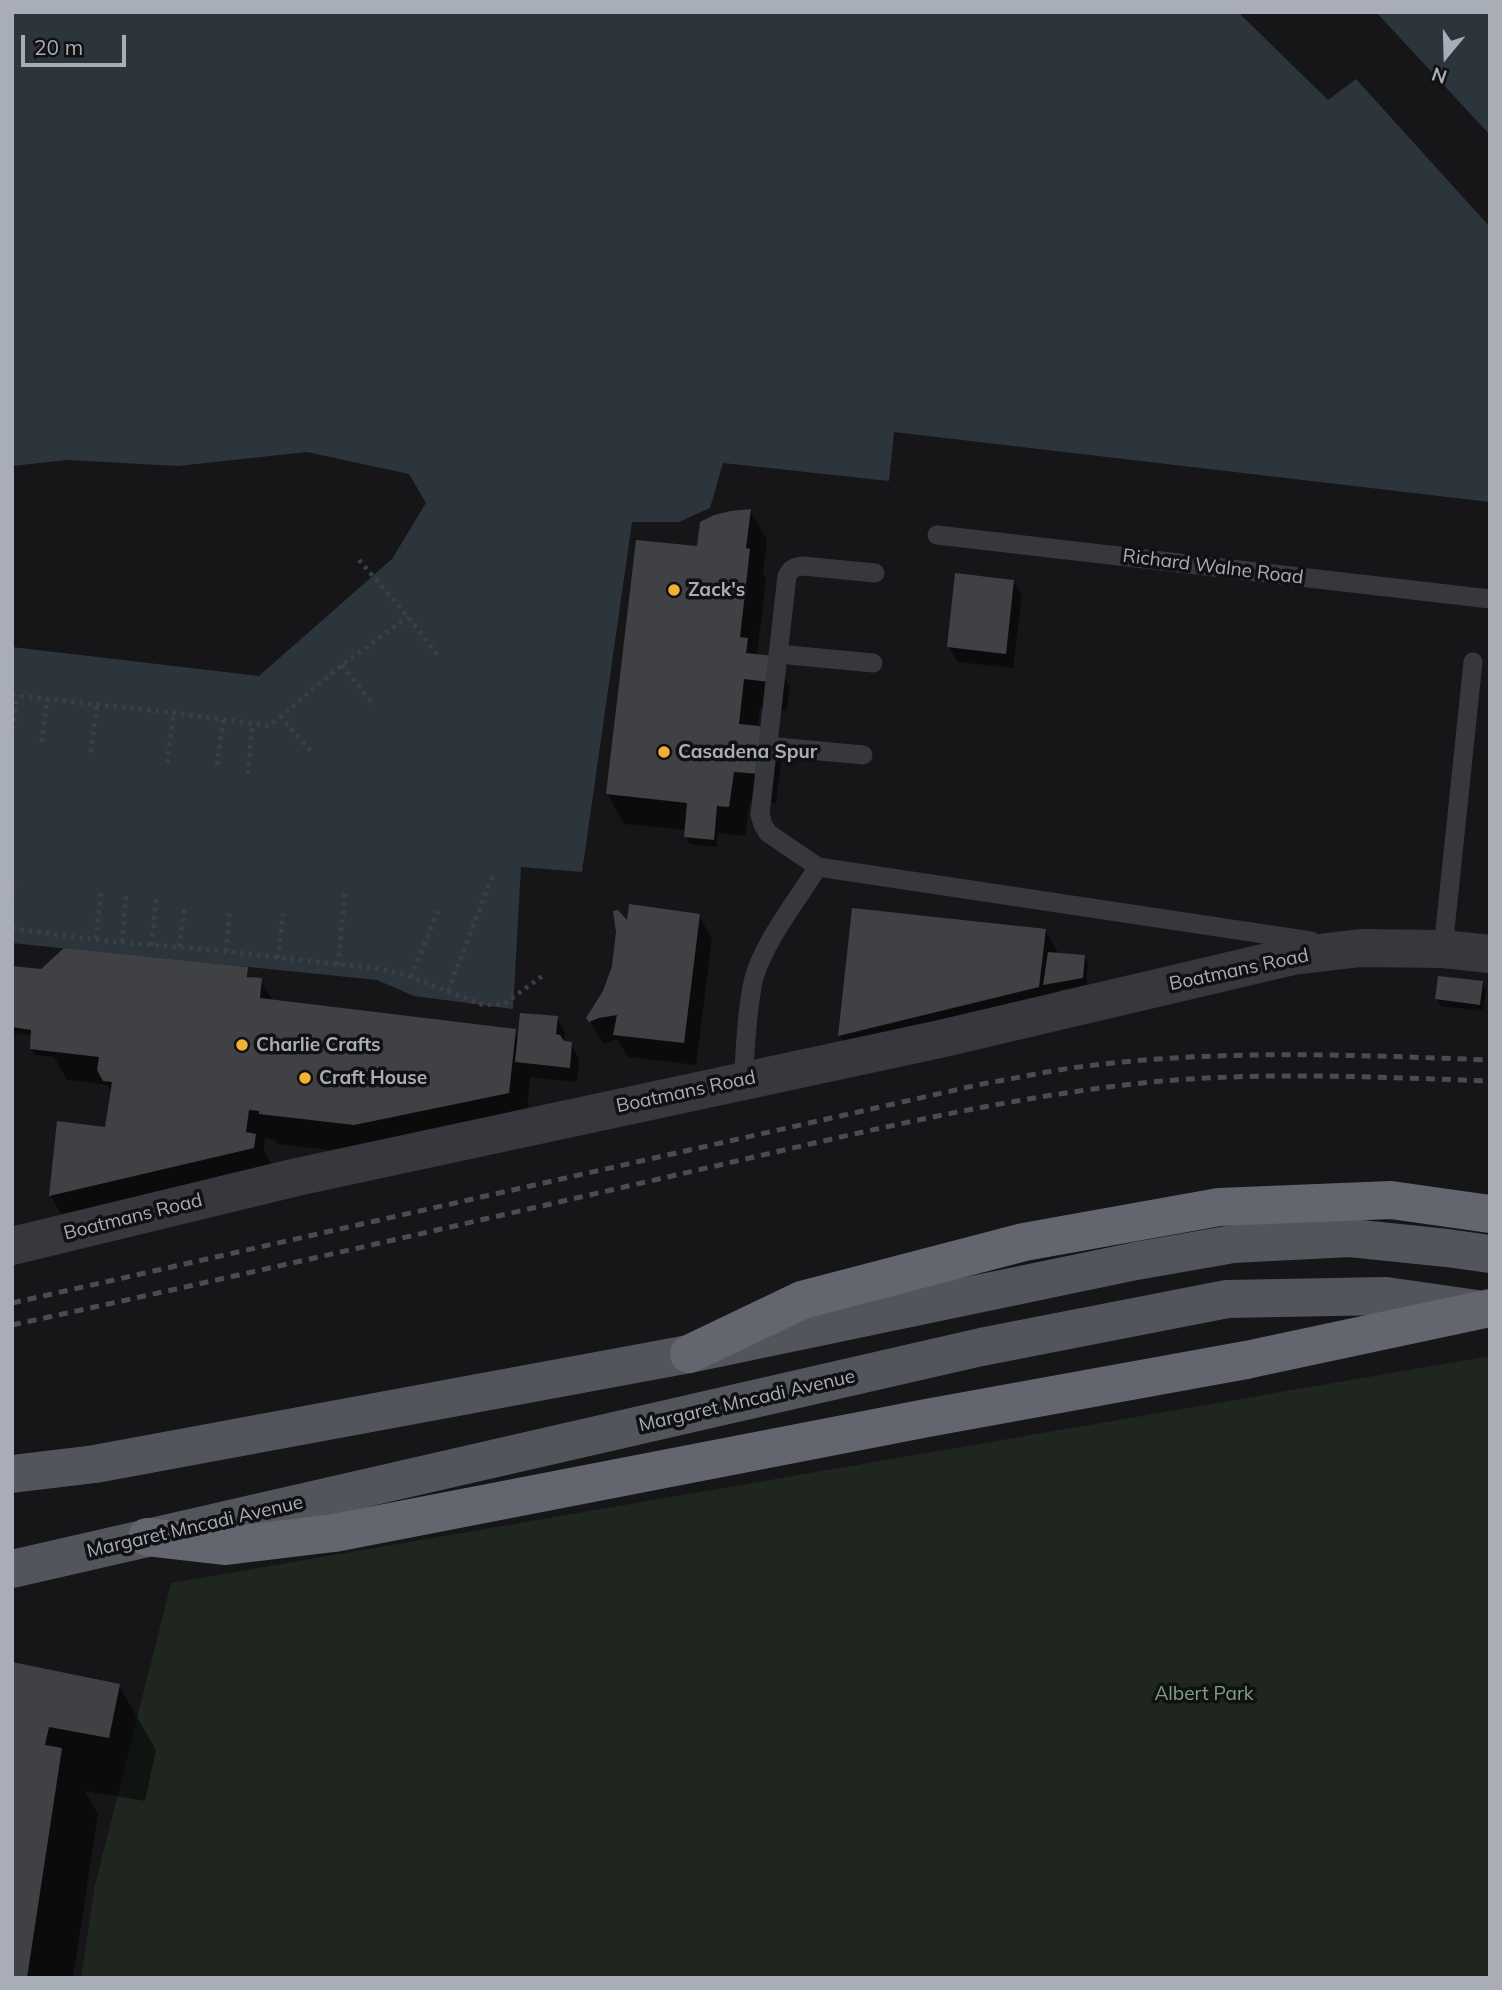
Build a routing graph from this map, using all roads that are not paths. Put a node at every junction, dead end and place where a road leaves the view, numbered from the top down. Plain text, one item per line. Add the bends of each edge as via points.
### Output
1 (937, 535) dead end
2 (875, 572) dead end
3 (1490, 599) edge
4 (778, 654) junction
5 (1473, 662) dead end
6 (873, 663) dead end
7 (767, 746) junction
8 (863, 755) dead end
9 (818, 867) junction
10 (1361, 948) junction
11 (1443, 949) junction
12 (1490, 954) edge
13 (743, 1080) junction
14 (1490, 1214) edge
15 (12, 1246) edge
16 (1490, 1254) edge
17 (1490, 1309) edge
18 (689, 1354) junction
19 (12, 1474) edge
20 (147, 1537) junction
21 (12, 1569) edge

1 - 3 lane, Richard Walne Road
2 - 4 lane via 803,566 790,570
4 - 6 lane
4 - 7 lane
5 - 11 lane
7 - 8 lane
7 - 9 lane via 760,814 763,825
9 - 10 lane
9 - 13 lane via 754,978
10 - 11 street
10 - 13 street, Boatmans Road via 1254,964 940,1039
11 - 12 street
13 - 15 street, Boatmans Road via 297,1177
14 - 18 highway via 1391,1200 1219,1207 1024,1242 802,1300
16 - 18 main road via 1350,1238 1233,1244
17 - 20 highway, bridge via 1247,1360 334,1533 226,1546
17 - 20 main road, Margaret Mncadi Avenue via 1386,1296 1227,1299 981,1348
18 - 19 main road via 95,1464
20 - 21 main road, Margaret Mncadi Avenue

